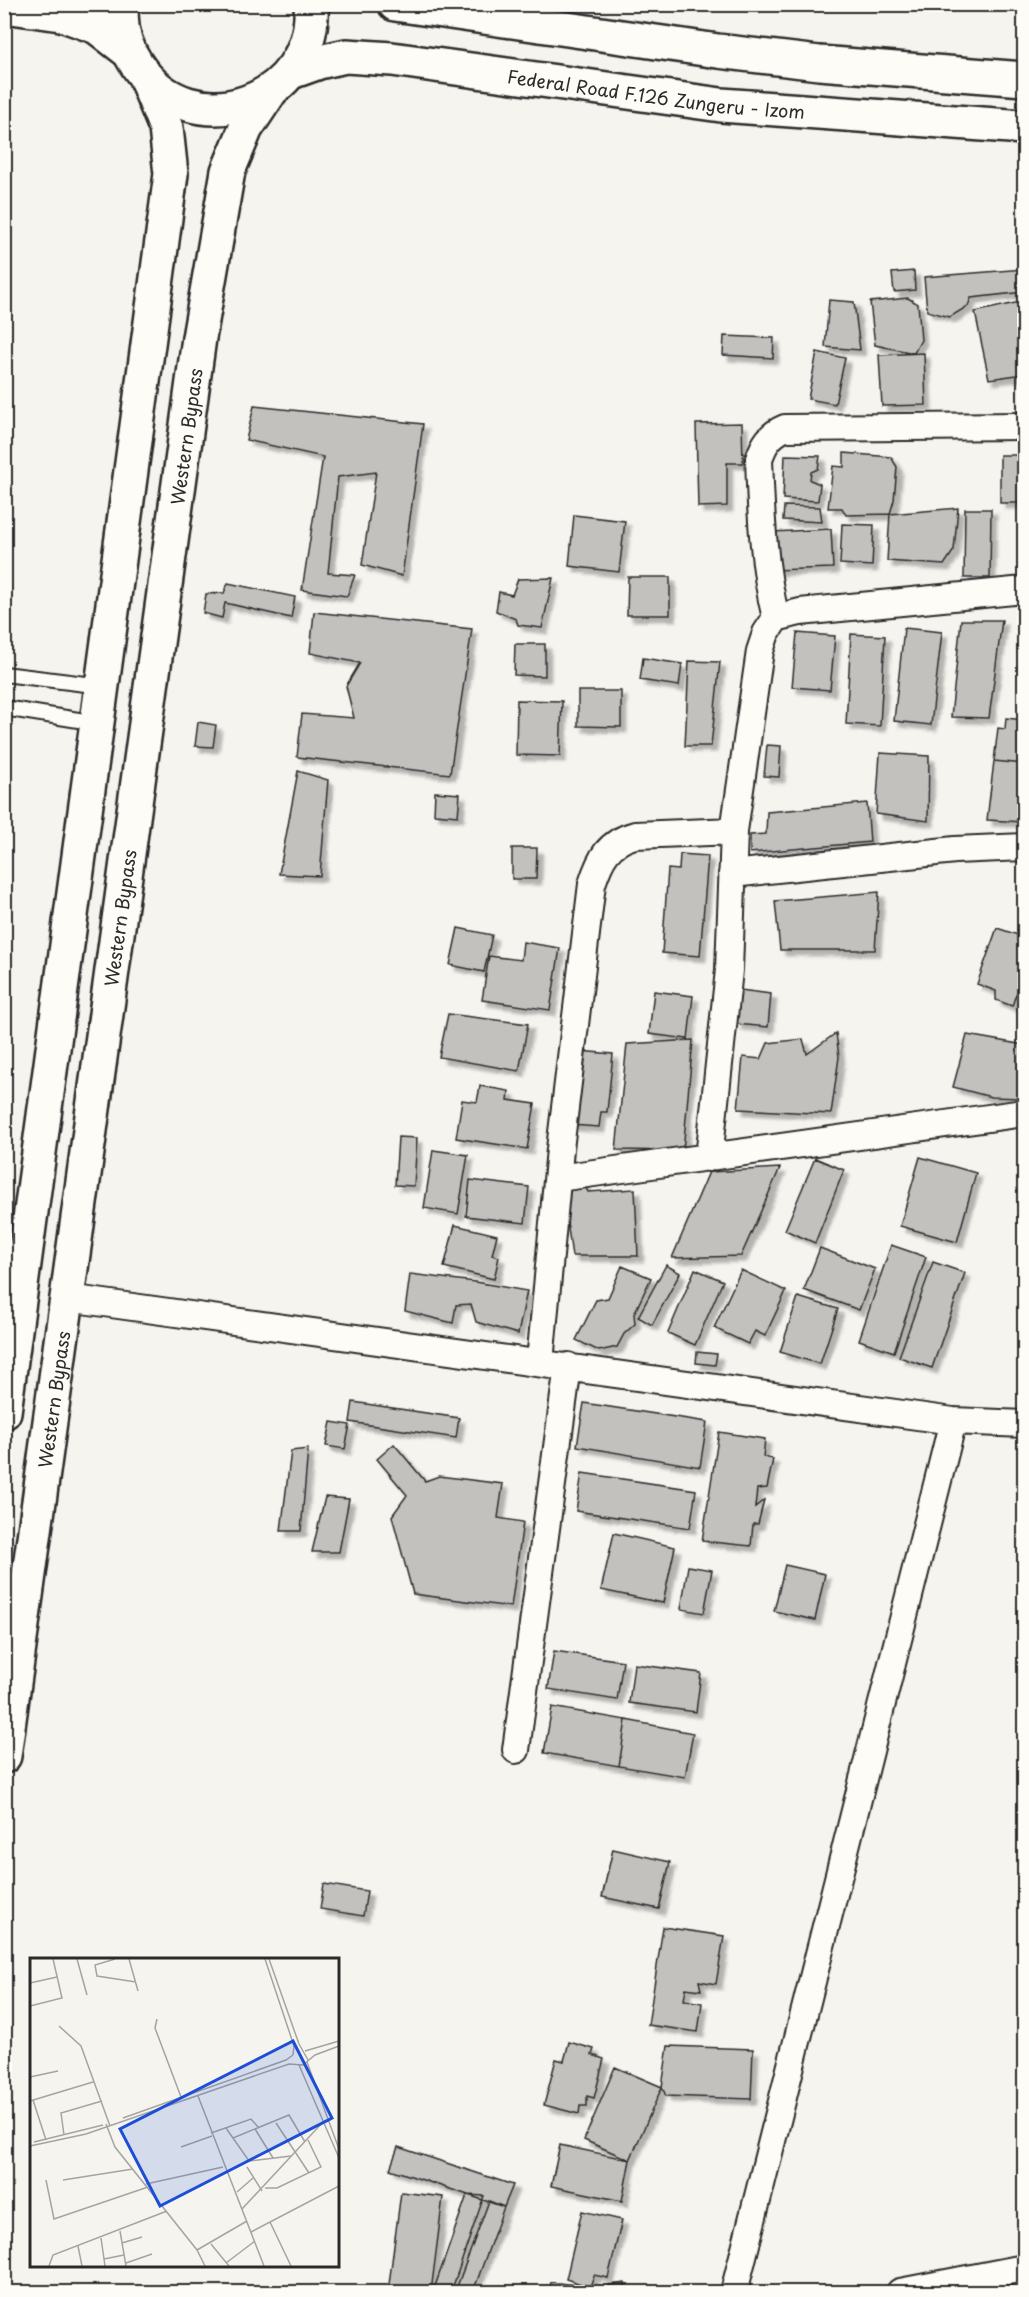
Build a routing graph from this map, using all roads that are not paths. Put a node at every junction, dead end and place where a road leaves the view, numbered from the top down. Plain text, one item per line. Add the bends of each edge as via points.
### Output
1 (122, 4) edge
2 (311, 4) edge
3 (395, 4) edge
4 (4, 6) edge
5 (128, 51) junction
6 (146, 79) junction
7 (1024, 79) edge
8 (281, 82) junction
9 (1023, 130) edge
10 (1024, 426) edge
11 (1024, 590) edge
12 (776, 618) junction
13 (4, 674) edge
14 (102, 686) junction
15 (4, 708) edge
16 (98, 723) junction
17 (734, 831) junction
18 (1024, 847) edge
19 (732, 874) junction
20 (1024, 1113) edge
21 (709, 1158) junction
22 (558, 1178) junction
23 (68, 1298) junction
24 (540, 1362) junction
25 (568, 1366) junction
26 (4, 1412) edge
27 (953, 1421) junction
28 (1024, 1424) edge
29 (516, 1750) dead end
30 (4, 1756) edge
31 (1024, 2268) edge
32 (734, 2292) edge
33 (900, 2292) edge

1 - 5 main road, Federal Road F.126 Zungeru - Izom via 120,17
2 - 8 main road via 306,48
3 - 7 main road via 752,56
4 - 5 main road via 61,14 97,27
5 - 6 main road, Federal Road F.126 Zungeru - Izom
6 - 8 main road, Federal Road F.126 Zungeru - Izom via 174,99 206,108 240,106
6 - 14 main road via 166,128 171,174
8 - 9 main road, Federal Road F.126 Zungeru - Izom via 319,62 346,56 721,105
8 - 23 main road, Western Bypass via 246,128 228,171 201,327
10 - 12 street via 785,428 774,433 759,459 764,548
11 - 12 street via 800,612
12 - 17 street via 760,651
13 - 14 lane
14 - 16 main road
15 - 16 lane
16 - 26 main road
17 - 19 street
17 - 22 street via 621,838 599,863 592,885
18 - 19 street via 943,851
19 - 21 street via 729,970
20 - 21 street
21 - 22 street
22 - 24 street
23 - 24 street
23 - 30 main road, Western Bypass
24 - 25 street
25 - 27 street
25 - 29 street
27 - 28 street
27 - 32 street
31 - 33 street

